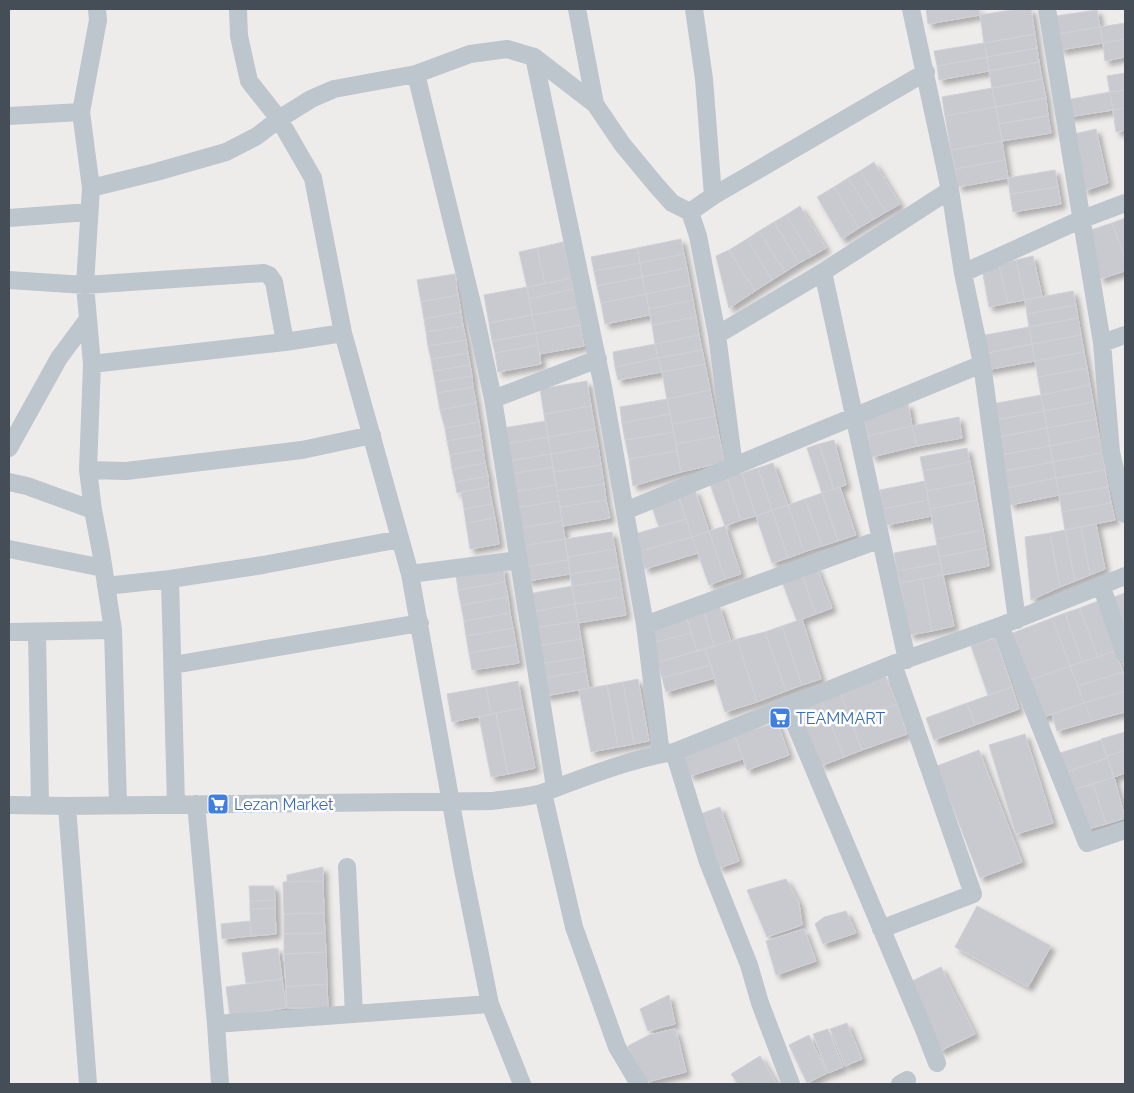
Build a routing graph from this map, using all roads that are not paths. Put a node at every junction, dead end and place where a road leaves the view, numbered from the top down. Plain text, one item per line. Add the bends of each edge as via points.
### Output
1 (97, 9) edge
2 (238, 9) edge
3 (578, 9) edge
4 (694, 9) edge
5 (911, 9) edge
6 (1047, 9) edge
7 (534, 57) junction
8 (926, 72) junction
9 (416, 74) junction
10 (595, 104) junction
11 (81, 112) junction
12 (9, 116) edge
13 (279, 119) junction
14 (91, 188) junction
15 (950, 190) junction
16 (713, 196) junction
17 (1125, 203) edge
18 (89, 212) junction
19 (690, 212) junction
20 (9, 218) edge
21 (1080, 220) junction
22 (824, 272) junction
23 (963, 273) junction
24 (9, 280) edge
25 (85, 285) junction
26 (88, 319) junction
27 (343, 333) junction
28 (716, 335) junction
29 (1125, 335) edge
30 (285, 342) junction
31 (1102, 343) junction
32 (598, 359) junction
33 (92, 364) junction
34 (982, 364) junction
35 (493, 399) junction
36 (854, 417) junction
37 (372, 435) junction
38 (9, 448) edge
39 (1118, 449) edge
40 (734, 467) junction
41 (88, 470) junction
42 (9, 482) edge
43 (93, 510) junction
44 (625, 511) junction
45 (1125, 514) edge
46 (881, 538) junction
47 (400, 539) junction
48 (9, 549) edge
49 (519, 560) junction
50 (103, 568) junction
51 (410, 574) junction
52 (1125, 576) edge
53 (170, 579) junction
54 (1101, 585) junction
55 (106, 586) junction
56 (1017, 620) junction
57 (420, 624) junction
58 (645, 625) junction
59 (1000, 626) junction
60 (113, 630) junction
61 (9, 632) edge
62 (37, 632) junction
63 (1125, 654) edge
64 (900, 662) junction
65 (173, 665) junction
66 (787, 705) junction
67 (668, 753) junction
68 (549, 790) junction
69 (452, 802) junction
70 (9, 804) edge
71 (196, 804) junction
72 (40, 805) junction
73 (118, 805) junction
74 (176, 805) junction
75 (67, 806) junction
76 (1125, 830) edge
77 (346, 867) dead end
78 (881, 929) junction
79 (490, 1004) junction
80 (354, 1014) junction
81 (216, 1024) junction
82 (936, 1063) dead end
83 (88, 1084) edge
84 (220, 1084) edge
85 (522, 1084) edge
86 (639, 1084) edge
87 (791, 1084) edge

1 - 11 street via 98,20
2 - 13 street via 239,36 250,81
3 - 10 street
4 - 16 street via 704,79
5 - 8 street
6 - 21 street
7 - 9 street via 507,49 470,54
7 - 10 street
7 - 32 street
8 - 15 street
8 - 16 street
9 - 13 street via 334,89
9 - 35 street
10 - 19 street via 656,185 672,203
11 - 12 street
11 - 14 street
13 - 14 street via 257,136 226,152
13 - 27 street via 313,178
14 - 18 street
15 - 22 street
15 - 23 street
16 - 19 street
17 - 21 street
18 - 20 street
18 - 25 street
19 - 28 street via 698,236
21 - 23 street
21 - 31 street
22 - 28 street
22 - 36 street
23 - 34 street
24 - 25 street
25 - 26 street
25 - 30 street via 264,273 270,275 274,282
26 - 33 street
26 - 38 street via 59,358
27 - 30 street
27 - 37 street
28 - 40 street
29 - 31 street
30 - 33 street
31 - 39 street
32 - 35 street
32 - 44 street
33 - 41 street
34 - 36 street
34 - 56 street
35 - 49 street
36 - 40 street
36 - 46 street
37 - 41 street via 302,450 126,471
37 - 47 street
39 - 45 street
40 - 44 street
41 - 43 street
42 - 43 street
43 - 50 street
44 - 58 street
46 - 58 street
46 - 64 street
47 - 51 street
47 - 53 street
48 - 50 street
49 - 51 street
49 - 68 street
50 - 55 street
51 - 57 street
52 - 54 street
53 - 55 street
53 - 65 street
54 - 56 street
54 - 63 street
55 - 60 street
56 - 59 street
57 - 65 street
57 - 69 street
58 - 67 street
59 - 64 street
59 - 76 street via 1087,842
60 - 62 street
60 - 73 street
61 - 62 street
62 - 72 street
64 - 66 street
64 - 78 street via 973,894
65 - 74 street
66 - 67 street
66 - 78 street
67 - 68 street
67 - 87 street
68 - 69 street via 492,801
68 - 86 street via 574,927 617,1047
69 - 71 street
69 - 79 street
70 - 72 street
71 - 74 street
71 - 81 street
72 - 75 street
73 - 74 street
73 - 75 street
75 - 83 street
77 - 80 street
78 - 82 street
79 - 80 street
79 - 85 street
80 - 81 street
81 - 84 street

